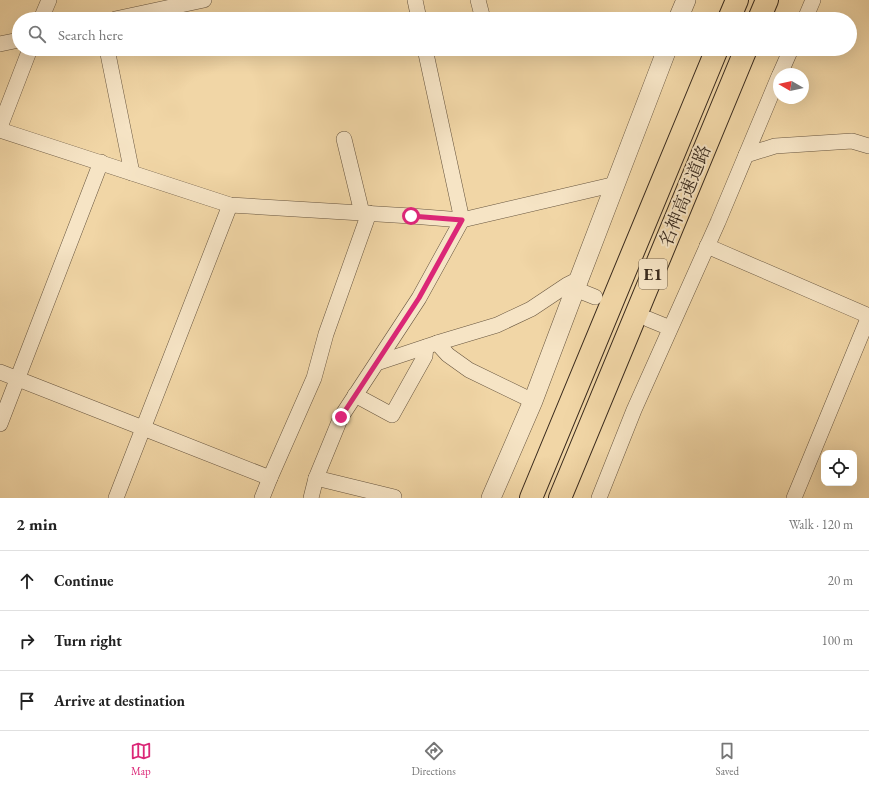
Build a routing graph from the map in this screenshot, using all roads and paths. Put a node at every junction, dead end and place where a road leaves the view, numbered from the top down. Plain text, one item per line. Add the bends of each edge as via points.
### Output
1 (49, 0) edge
2 (204, 0) edge
3 (415, 0) edge
4 (478, 0) edge
5 (686, 0) edge
6 (737, 0) edge
7 (767, 0) edge
8 (813, 0) edge
9 (44, 12) edge
10 (148, 12) edge
11 (418, 12) edge
12 (481, 12) edge
13 (681, 12) edge
14 (732, 12) edge
15 (762, 12) edge
16 (808, 12) edge
17 (12, 41) edge
18 (0, 44) edge
19 (27, 56) edge
20 (107, 56) edge
21 (427, 56) edge
22 (664, 56) edge
23 (714, 56) edge
24 (743, 56) edge
25 (788, 56) edge
26 (782, 68) edge
27 (773, 90) edge
28 (0, 129) edge
29 (344, 139) dead end
30 (869, 146) edge
31 (746, 155) junction
32 (101, 162) junction
33 (132, 173) junction
34 (616, 184) junction
35 (230, 205) junction
36 (366, 213) junction
37 (462, 220) junction
38 (707, 246) junction
39 (577, 284) junction
40 (595, 297) dead end
41 (869, 316) edge
42 (648, 319) dead end
43 (670, 328) junction
44 (431, 345) junction
45 (377, 363) junction
46 (0, 372) edge
47 (17, 379) junction
48 (355, 395) junction
49 (533, 401) junction
50 (0, 424) edge
51 (144, 428) junction
52 (270, 478) junction
53 (316, 478) junction
54 (495, 497) edge
55 (116, 498) edge
56 (262, 498) edge
57 (311, 498) edge
58 (394, 498) edge
59 (530, 498) edge
60 (560, 498) edge
61 (599, 498) edge
62 (794, 498) edge

1 - 9 street
2 - 10 street
3 - 11 street
4 - 12 street
5 - 13 street
6 - 14 highway
7 - 15 highway
8 - 16 street
17 - 18 street
19 - 28 street
20 - 33 street
21 - 37 street
22 - 34 street
23 - 59 highway, 名神高速道路 / E1
24 - 60 highway, 名神高速道路 / E1
25 - 26 street
27 - 31 street
28 - 32 street
29 - 36 street
30 - 31 street via 852,141 775,146
31 - 38 street
32 - 33 street
32 - 47 street
33 - 35 street
34 - 37 street
34 - 39 street
35 - 36 street
35 - 51 street
36 - 37 street
36 - 52 street via 314,378
37 - 45 street via 419,298
38 - 41 street
38 - 43 street
39 - 40 street
39 - 44 street via 567,285 531,309 497,325
39 - 49 street
41 - 62 street
42 - 43 street
43 - 61 street
44 - 45 street
44 - 48 street via 392,415
44 - 49 street via 469,370
45 - 48 street
46 - 47 street
47 - 50 street
47 - 51 street
48 - 53 street via 341,417
49 - 54 street
51 - 52 street
51 - 55 street
52 - 56 street
53 - 57 street
53 - 58 street

